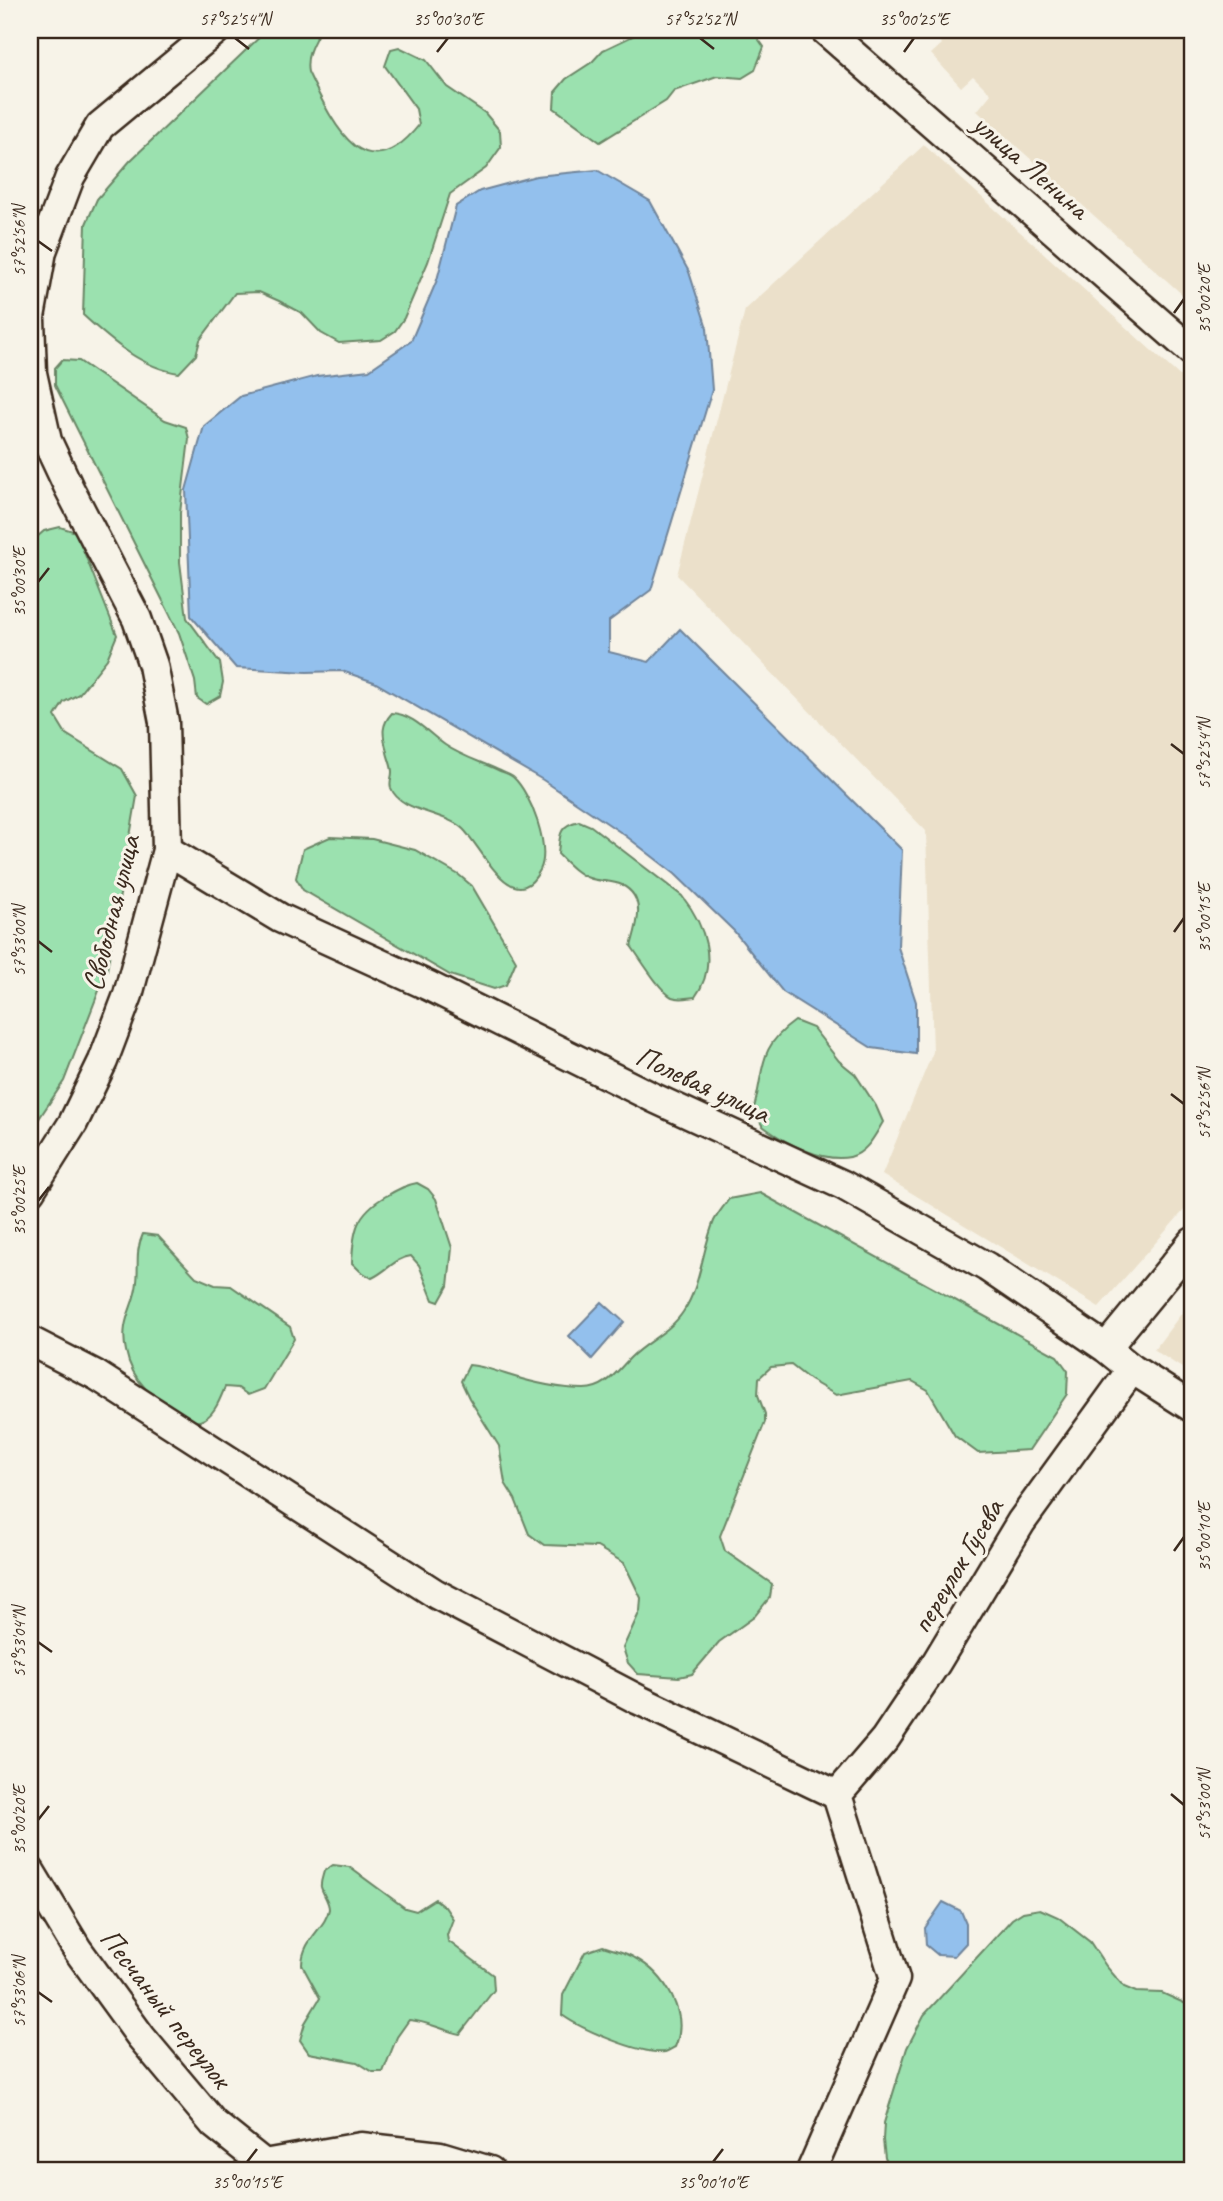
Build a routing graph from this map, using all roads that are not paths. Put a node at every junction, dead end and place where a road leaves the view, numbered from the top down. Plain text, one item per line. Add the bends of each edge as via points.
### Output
1 (216, 30) edge
2 (825, 30) edge
3 (30, 318) edge
4 (1193, 352) edge
5 (167, 850) junction
6 (30, 1191) edge
7 (1193, 1241) edge
8 (30, 1341) edge
9 (1106, 1348) junction
10 (1132, 1369) junction
11 (1193, 1408) edge
12 (837, 1795) junction
13 (30, 1871) edge
14 (263, 2167) edge
15 (491, 2171) edge
16 (811, 2171) edge

1 - 3 street, Свободная улица via 100,126 70,177 43,251
2 - 4 street, улица Ленина
3 - 5 street, Свободная улица via 32,373 47,440 137,619 153,665 164,722
5 - 6 street, Свободная улица via 128,995 103,1061 73,1123
5 - 9 street, Полевая улица via 279,918 843,1185 987,1267
7 - 9 street
8 - 12 street via 96,1376 436,1594 639,1700
9 - 10 street, Полевая улица
10 - 11 street, Полевая улица
10 - 12 street, переулок Гусева via 1021,1522 885,1739
12 - 16 street via 895,1979
13 - 14 street, Песчаный переулок via 76,1948 141,2037 214,2124
14 - 15 street via 362,2147 440,2156

